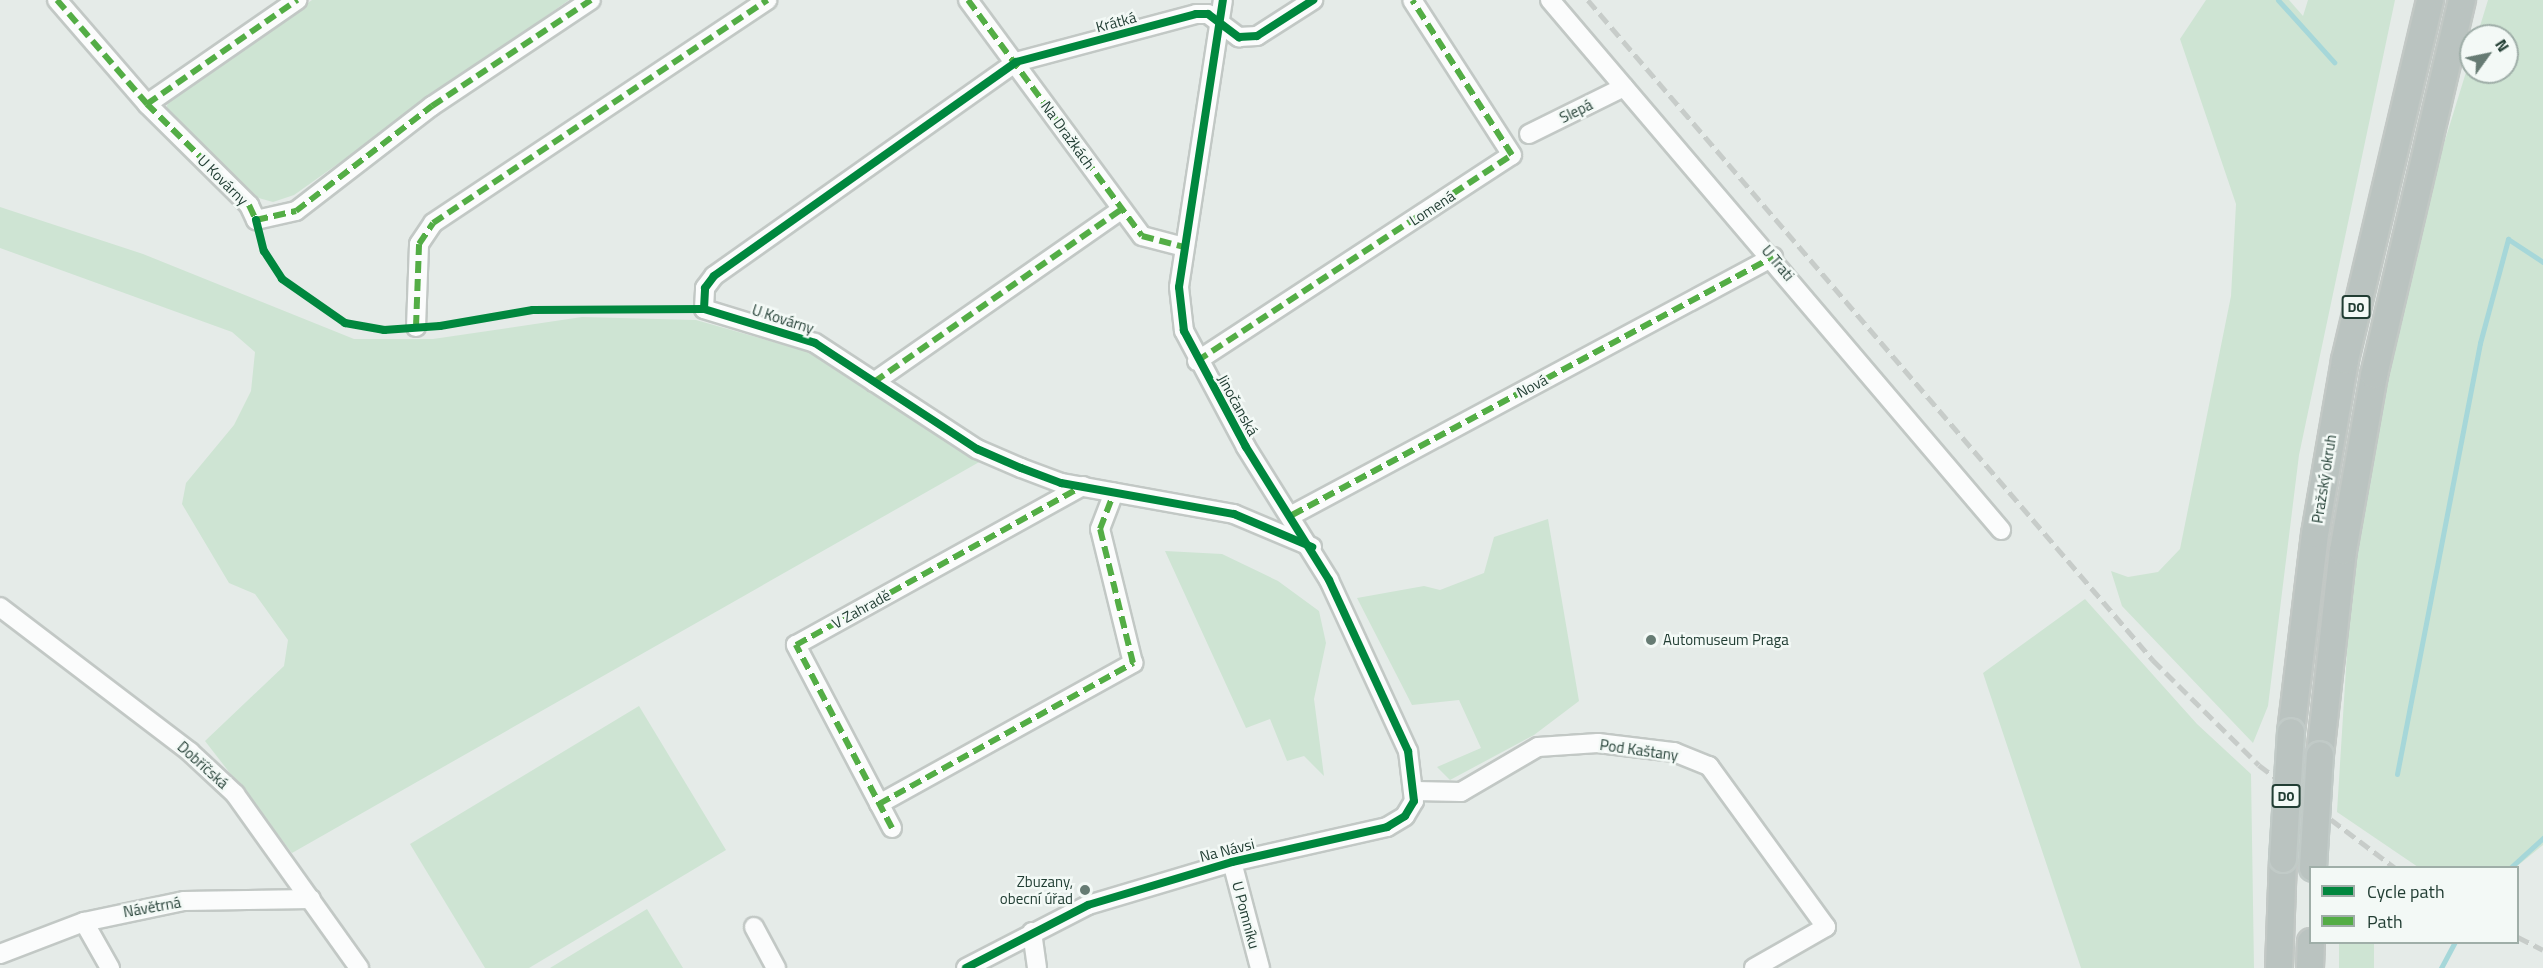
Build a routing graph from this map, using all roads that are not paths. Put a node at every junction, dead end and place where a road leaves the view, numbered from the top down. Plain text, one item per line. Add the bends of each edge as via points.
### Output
1 (57, 0) edge
2 (297, 0) edge
3 (591, 0) edge
4 (767, 0) edge
5 (968, 0) edge
6 (1223, 0) edge
7 (1313, 0) edge
8 (1412, 0) edge
9 (1550, 0) edge
10 (2430, 0) edge
11 (2462, 0) edge
12 (1219, 24) junction
13 (1016, 62) junction
14 (1624, 87) junction
15 (147, 104) junction
16 (1529, 134) dead end
17 (1121, 210) junction
18 (1184, 248) junction
19 (1773, 257) junction
20 (416, 327) dead end
21 (1197, 360) junction
22 (874, 382) junction
23 (1083, 486) junction
24 (1114, 493) junction
25 (1292, 515) junction
26 (2001, 530) dead end
27 (1312, 547) junction
28 (0, 607) edge
29 (1416, 791) junction
30 (879, 804) junction
31 (892, 828) dead end
32 (1232, 862) junction
33 (2313, 866) edge
34 (311, 899) junction
35 (84, 922) junction
36 (754, 927) dead end
37 (1032, 932) junction
38 (2311, 944) edge
39 (0, 954) edge
40 (110, 968) edge
41 (359, 968) edge
42 (776, 968) edge
43 (966, 968) edge
44 (1037, 968) edge
45 (1260, 968) edge
46 (1754, 968) edge
47 (2279, 968) edge
48 (2310, 968) edge

1 - 15 street, U Kovárny
2 - 15 street
3 - 15 street, U Kovárny via 432,106 296,211 256,220 249,205
4 - 20 street via 433,223 419,244
5 - 13 street, Na Dražkách
6 - 12 street, Jinočanská
7 - 12 street via 1257,36 1239,37
8 - 21 street, Lomená via 1512,155
9 - 14 street, U Trati
10 - 47 highway, Pražský okruh / D0, bridge via 2343,371 2315,534 2291,732
11 - 33 highway, Pražský okruh / D0, bridge via 2373,375 2343,551 2320,755
12 - 13 street, Krátká via 1208,14 1196,14
12 - 18 street, Jinočanská
13 - 17 street, Na Dražkách
13 - 22 street, U Kovárny via 714,276 705,288 704,309 815,343
14 - 16 street, Slepá
14 - 19 street, U Trati
17 - 18 street, Na Dražkách via 1142,236
17 - 22 street
18 - 21 street, Jinočanská via 1179,305
19 - 25 street, Nová
19 - 26 street, U Trati
21 - 25 street, Jinočanská
22 - 23 street, U Kovárny via 977,449 1061,483
23 - 24 street, U Kovárny
23 - 30 street, V Zahradě via 796,645
24 - 27 street, U Kovárny via 1234,514
24 - 30 street via 1100,529 1133,663
25 - 27 street, Jinočanská
27 - 29 street, Jinočanská via 1408,751
28 - 34 street, Dobříčská via 190,752 235,794
29 - 32 street, Na Návsi via 1405,816 1387,827
29 - 46 street, Pod Kaštany via 1461,792 1538,747 1598,743 1674,752 1709,766 1826,927
30 - 31 street, V Zahradě
32 - 37 street, Na Návsi via 1108,897
32 - 45 street, U Pomníku
34 - 35 street, Návětrná via 184,901
34 - 41 street, Dobříčská
35 - 39 street, Návětrná
35 - 40 street
36 - 42 street
37 - 43 street, Na Návsi
37 - 44 street
38 - 48 highway

